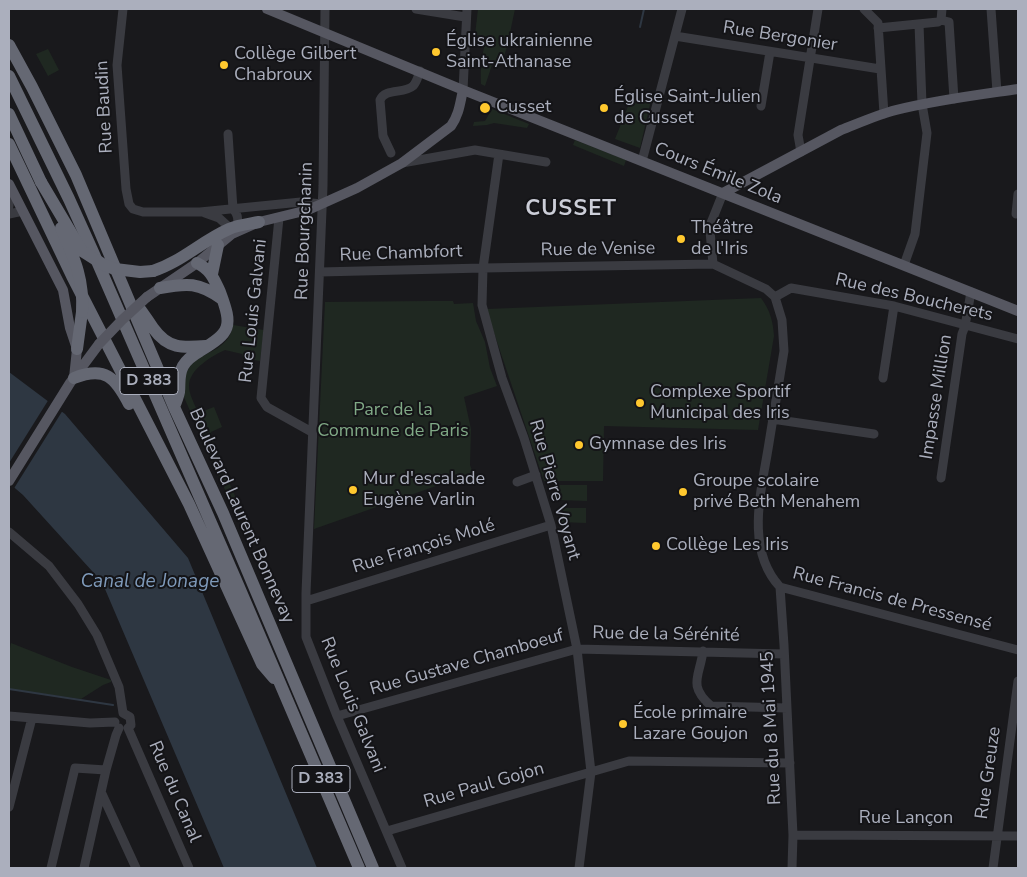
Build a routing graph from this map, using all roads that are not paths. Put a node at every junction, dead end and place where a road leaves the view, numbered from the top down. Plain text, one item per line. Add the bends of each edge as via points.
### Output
1 (123, 9) edge
2 (267, 9) edge
3 (325, 9) edge
4 (416, 9) edge
5 (682, 9) edge
6 (818, 9) edge
7 (864, 9) edge
8 (942, 9) edge
9 (991, 9) edge
10 (466, 13) edge
11 (941, 20) junction
12 (918, 24) junction
13 (878, 28) junction
14 (325, 32) junction
15 (675, 36) junction
16 (9, 45) edge
17 (770, 52) junction
18 (811, 58) junction
19 (880, 69) junction
20 (420, 71) junction
21 (9, 76) edge
22 (1018, 89) edge
23 (462, 90) junction
24 (998, 92) junction
25 (954, 99) junction
26 (922, 104) junction
27 (761, 106) dead end
28 (9, 114) edge
29 (884, 114) junction
30 (228, 134) dead end
31 (9, 144) edge
32 (801, 152) junction
33 (391, 153) dead end
34 (499, 154) junction
35 (9, 161) edge
36 (642, 161) junction
37 (546, 162) dead end
38 (402, 163) junction
39 (41, 182) junction
40 (9, 184) edge
41 (9, 190) edge
42 (723, 193) junction
43 (1018, 194) edge
44 (322, 204) junction
45 (9, 206) edge
46 (23, 211) junction
47 (225, 212) junction
48 (9, 214) edge
49 (1016, 214) dead end
50 (279, 218) junction
51 (259, 222) junction
52 (234, 227) junction
53 (218, 245) junction
54 (198, 263) junction
55 (713, 264) junction
56 (904, 265) junction
57 (483, 268) junction
58 (320, 272) junction
59 (212, 274) junction
60 (160, 288) junction
61 (971, 292) junction
62 (775, 297) junction
63 (129, 298) junction
64 (222, 299) junction
65 (894, 306) junction
66 (1018, 311) edge
67 (94, 318) junction
68 (965, 326) junction
69 (1018, 339) edge
70 (209, 346) junction
71 (77, 349) junction
72 (883, 378) dead end
73 (70, 383) junction
74 (174, 407) junction
75 (772, 419) junction
76 (313, 432) junction
77 (874, 434) dead end
78 (536, 475) junction
79 (941, 478) dead end
80 (9, 481) edge
81 (518, 482) dead end
82 (189, 504) junction
83 (552, 525) junction
84 (9, 532) edge
85 (780, 587) junction
86 (306, 601) junction
87 (577, 649) junction
88 (1018, 649) edge
89 (703, 651) junction
90 (784, 654) junction
91 (1018, 681) edge
92 (283, 690) junction
93 (787, 708) junction
94 (123, 713) junction
95 (9, 716) edge
96 (337, 716) junction
97 (32, 718) junction
98 (121, 726) junction
99 (790, 763) junction
100 (106, 770) junction
101 (591, 772) junction
102 (102, 794) junction
103 (9, 807) edge
104 (387, 831) junction
105 (793, 835) junction
106 (997, 836) junction
107 (1018, 836) edge
108 (51, 868) edge
109 (84, 868) edge
110 (136, 868) edge
111 (189, 868) edge
112 (359, 868) edge
113 (373, 868) edge
114 (402, 868) edge
115 (579, 868) edge
116 (792, 868) edge
117 (992, 868) edge

1 - 47 street, Rue Baudin via 117,65 126,189 130,204 133,209 143,212
2 - 14 main road, Cours Émile Zola
3 - 14 street, Rue Bourgchanin
4 - 10 street
5 - 15 street
6 - 18 street
7 - 13 street via 878,23
8 - 11 street
9 - 24 street
10 - 23 street
11 - 12 street
11 - 25 street via 949,22
12 - 13 street
12 - 26 street
13 - 19 street
14 - 20 main road, Cours Émile Zola
14 - 44 street, Rue Bourgchanin
15 - 17 street, Rue Bergonier
15 - 36 street
16 - 63 highway, Boulevard Laurent Bonnevay / D 383 via 76,175
17 - 18 street, Rue Bergonier
17 - 27 street
18 - 19 street, Rue Bergonier
18 - 32 street via 798,135
19 - 29 street
20 - 23 main road, Cours Émile Zola
20 - 33 street via 411,88 381,97 383,136
21 - 92 highway, Boulevard Laurent Bonnevay / D 383 via 93,252
22 - 24 main road
23 - 36 main road, Cours Émile Zola
23 - 38 main road via 459,110 451,126
24 - 25 main road
25 - 26 main road
26 - 29 main road
26 - 56 street via 927,133 916,234
28 - 39 highway
29 - 32 main road via 841,130
30 - 47 street
31 - 67 highway
32 - 42 main road
34 - 37 street
34 - 38 street via 475,150
34 - 57 street, Rue Pierre Voyant
35 - 67 highway via 68,278
36 - 42 main road, Cours Émile Zola
38 - 44 main road
39 - 52 highway, bridge via 82,251 115,269 134,272 168,267
39 - 71 highway, bridge via 80,275 82,312
40 - 46 main road
41 - 45 street
42 - 55 street via 711,223
42 - 56 main road, Cours Émile Zola
43 - 49 street
44 - 47 street via 301,202
44 - 50 main road
44 - 58 street, Rue Bourgchanin
46 - 48 street
46 - 71 main road via 63,290
47 - 52 street
47 - 52 street via 237,214 239,220
50 - 51 main road
50 - 76 street, Rue Louis Galvani via 261,398 267,407
51 - 52 highway
51 - 53 main road via 232,234
53 - 54 main road
53 - 59 highway
54 - 59 highway
54 - 60 main road
55 - 57 street, Rue de Venise
55 - 62 street via 766,289
56 - 61 main road, Cours Émile Zola
57 - 58 street, Rue Chambfort
57 - 78 street, Rue Pierre Voyant via 484,317
58 - 76 street, Rue Bourgchanin
59 - 64 highway
60 - 64 highway via 198,285
60 - 73 main road, bridge via 122,320
61 - 66 main road, Cours Émile Zola
61 - 68 street, Impasse Million
62 - 65 street, Rue des Boucherets via 791,288
62 - 75 street, Rue Francis de Pressensé via 782,320 784,351
63 - 70 highway via 167,343 183,347
63 - 74 highway, Boulevard Laurent Bonnevay / D 383
64 - 70 highway via 228,316 226,327 219,339
65 - 68 street, Rue des Boucherets
65 - 72 street
67 - 82 highway
68 - 69 street, Rue des Boucherets
68 - 79 street, Impasse Million
70 - 74 highway via 186,361
71 - 73 main road
73 - 80 main road
73 - 82 highway via 85,374 98,372 108,375 122,390 177,494
74 - 113 highway, Boulevard Laurent Bonnevay / D 383 via 223,513
75 - 77 street
75 - 85 street, Rue Francis de Pressensé via 758,509 759,544 772,578
76 - 86 street, Rue Louis Galvani
78 - 81 street
78 - 83 street, Rue Pierre Voyant
82 - 92 highway via 262,664
83 - 86 street, Rue François Molé
83 - 87 street, Rue Pierre Voyant
84 - 94 street via 49,566 78,604 97,635 119,687
85 - 88 street, Rue Francis de Pressensé
85 - 90 street, Rue du 8 Mai 1945
86 - 96 street, Rue Louis Galvani via 306,637
87 - 89 street, Rue de la Sérénité
87 - 96 street, Rue Gustave Chamboeuf
87 - 101 street, Rue Pierre Voyant
89 - 90 street, Rue de la Sérénité
89 - 93 street via 696,677 701,694 711,706
90 - 93 street, Rue du 8 Mai 1945
91 - 106 street, Rue Greuze
92 - 112 highway, Boulevard Laurent Bonnevay / D 383
93 - 99 street, Rue du 8 Mai 1945
94 - 98 street via 119,714
94 - 98 street, Rue du Canal via 130,716 131,725
95 - 97 street
96 - 104 street, Rue Louis Galvani
97 - 98 street
97 - 103 street
98 - 100 street
98 - 111 street, Rue du Canal
99 - 101 street, Rue Paul Gojon via 629,761
99 - 105 street, Rue du 8 Mai 1945
100 - 102 street
100 - 108 street via 75,768
101 - 104 street, Rue Paul Gojon
101 - 115 street, Rue Pierre Voyant
102 - 109 street
102 - 110 street
104 - 114 street, Rue Louis Galvani
105 - 106 street, Rue Lançon
105 - 116 street, Rue du 8 Mai 1945
106 - 107 street, Rue Lançon
106 - 117 street, Rue Greuze

